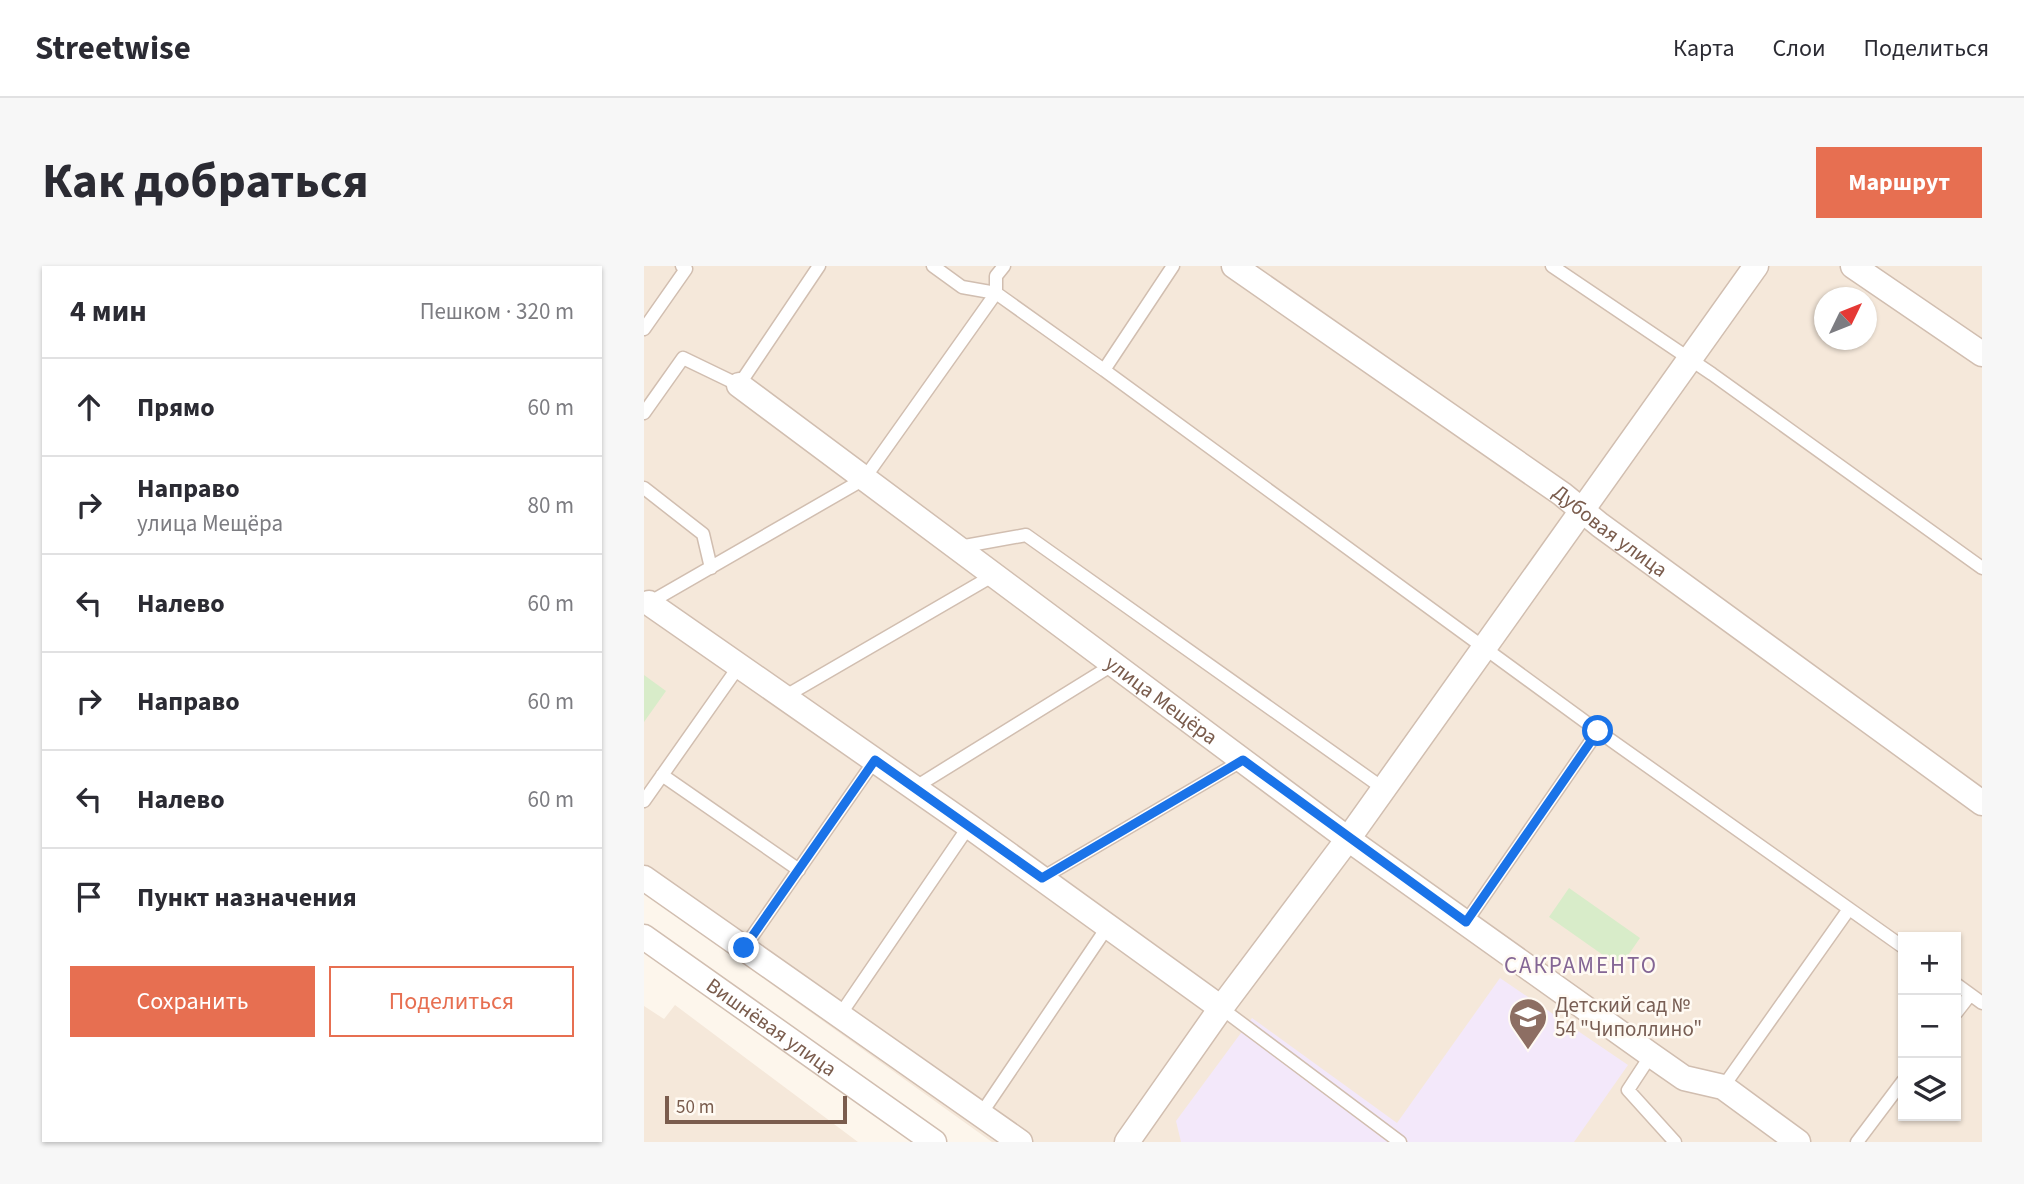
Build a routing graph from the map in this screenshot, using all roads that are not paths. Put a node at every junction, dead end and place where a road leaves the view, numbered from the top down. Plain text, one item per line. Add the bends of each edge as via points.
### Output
1 (682, 266) edge
2 (819, 266) edge
3 (933, 266) edge
4 (1004, 266) edge
5 (1173, 266) edge
6 (1234, 266) edge
7 (1552, 266) edge
8 (1756, 266) edge
9 (1853, 266) edge
10 (996, 293) junction
11 (644, 329) edge
12 (1982, 354) edge
13 (1688, 358) junction
14 (1104, 370) junction
15 (738, 385) junction
16 (644, 413) edge
17 (864, 479) junction
18 (644, 488) edge
19 (1581, 508) junction
20 (957, 547) junction
21 (711, 568) junction
22 (1982, 568) edge
23 (994, 575) junction
24 (647, 605) edge
25 (1484, 647) junction
26 (1114, 664) junction
27 (739, 666) junction
28 (784, 697) junction
29 (1598, 731) junction
30 (875, 760) junction
31 (1243, 760) junction
32 (662, 775) junction
33 (914, 788) junction
34 (1384, 789) junction
35 (644, 801) edge
36 (1982, 803) edge
37 (969, 826) junction
38 (1348, 839) junction
39 (799, 870) junction
40 (644, 878) edge
41 (1042, 878) junction
42 (1849, 909) junction
43 (1466, 922) junction
44 (1108, 926) junction
45 (644, 937) edge
46 (1898, 943) edge
47 (744, 948) junction
48 (1961, 988) edge
49 (1970, 995) junction
50 (1982, 1003) edge
51 (1961, 1007) edge
52 (1221, 1008) junction
53 (840, 1015) junction
54 (1651, 1055) junction
55 (1723, 1087) junction
56 (1898, 1089) edge
57 (981, 1114) junction
58 (934, 1142) edge
59 (1020, 1142) edge
60 (1127, 1142) edge
61 (1400, 1142) edge
62 (1675, 1142) edge
63 (1798, 1142) edge
64 (1857, 1142) edge

1 - 11 lane via 686,269
2 - 15 lane
3 - 10 lane via 962,287
4 - 10 lane via 996,276
5 - 14 lane
6 - 19 street, Дубовая улица
7 - 13 lane
8 - 13 street
9 - 12 street
10 - 14 lane
10 - 17 lane
13 - 19 street
13 - 22 lane
14 - 25 lane
15 - 16 lane via 683,358
15 - 17 street, улица Мещёра
17 - 20 street, улица Мещёра
17 - 21 lane
18 - 21 lane via 703,534
19 - 25 street
19 - 36 street, Дубовая улица
20 - 23 street, улица Мещёра
20 - 34 lane via 1026,534
21 - 24 lane
23 - 26 street, улица Мещёра
23 - 28 lane
24 - 27 street
25 - 29 lane
25 - 34 street
26 - 31 street, улица Мещёра
26 - 33 lane
27 - 28 street
27 - 32 lane
28 - 30 street
29 - 42 lane
29 - 43 lane
30 - 33 street
30 - 39 lane
31 - 38 street, улица Мещёра
31 - 41 lane
32 - 35 lane
32 - 39 lane
33 - 37 street
34 - 38 street
37 - 41 street
37 - 53 lane
38 - 43 street, улица Мещёра
38 - 52 street
39 - 47 lane
40 - 47 street
41 - 44 street
42 - 46 lane
42 - 55 lane
43 - 54 street, улица Мещёра
44 - 52 street
44 - 57 lane
45 - 58 street, Вишнёвая улица
47 - 53 street
48 - 49 lane
49 - 50 lane
49 - 51 lane
52 - 60 street
52 - 61 lane
53 - 57 street
54 - 55 street, улица Мещёра via 1684,1078
54 - 62 lane via 1628,1090
55 - 63 street, улица Мещёра
56 - 64 lane
57 - 59 street

